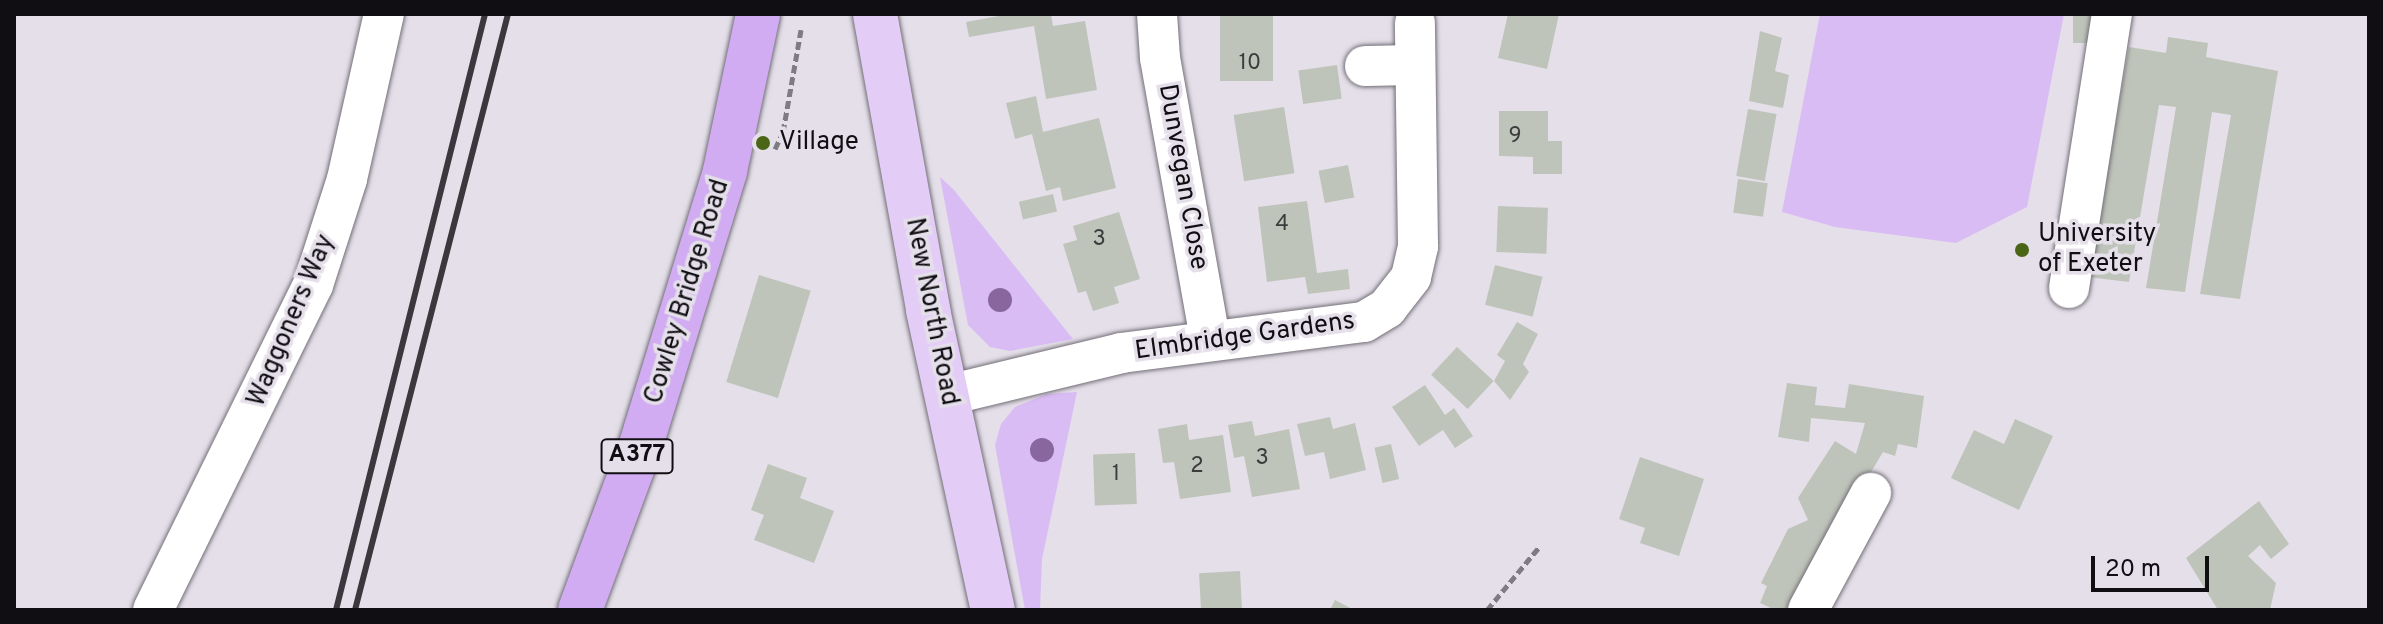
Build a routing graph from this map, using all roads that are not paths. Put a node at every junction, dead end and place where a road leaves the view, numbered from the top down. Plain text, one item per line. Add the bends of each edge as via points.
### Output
1 (384, 14) edge
2 (758, 14) edge
3 (875, 14) edge
4 (1157, 14) edge
5 (2112, 14) edge
6 (1415, 23) dead end
7 (1413, 65) junction
8 (1365, 66) dead end
9 (2069, 288) dead end
10 (1210, 339) junction
11 (948, 395) junction
12 (1871, 493) dead end
13 (153, 610) edge
14 (580, 610) edge
15 (993, 610) edge
16 (1808, 610) edge

1 - 13 street, Waggoners Way via 347,179 313,285
2 - 14 highway, Cowley Bridge Road / A377 via 725,171 640,448
3 - 11 main road, New North Road
4 - 10 street, Dunvegan Close via 1160,58
5 - 9 street
6 - 7 street, Elmbridge Gardens
7 - 8 street
7 - 10 street, Elmbridge Gardens via 1418,246 1411,277 1387,308 1364,322
10 - 11 street, Elmbridge Gardens via 1121,353
11 - 15 main road, New North Road
12 - 16 street

